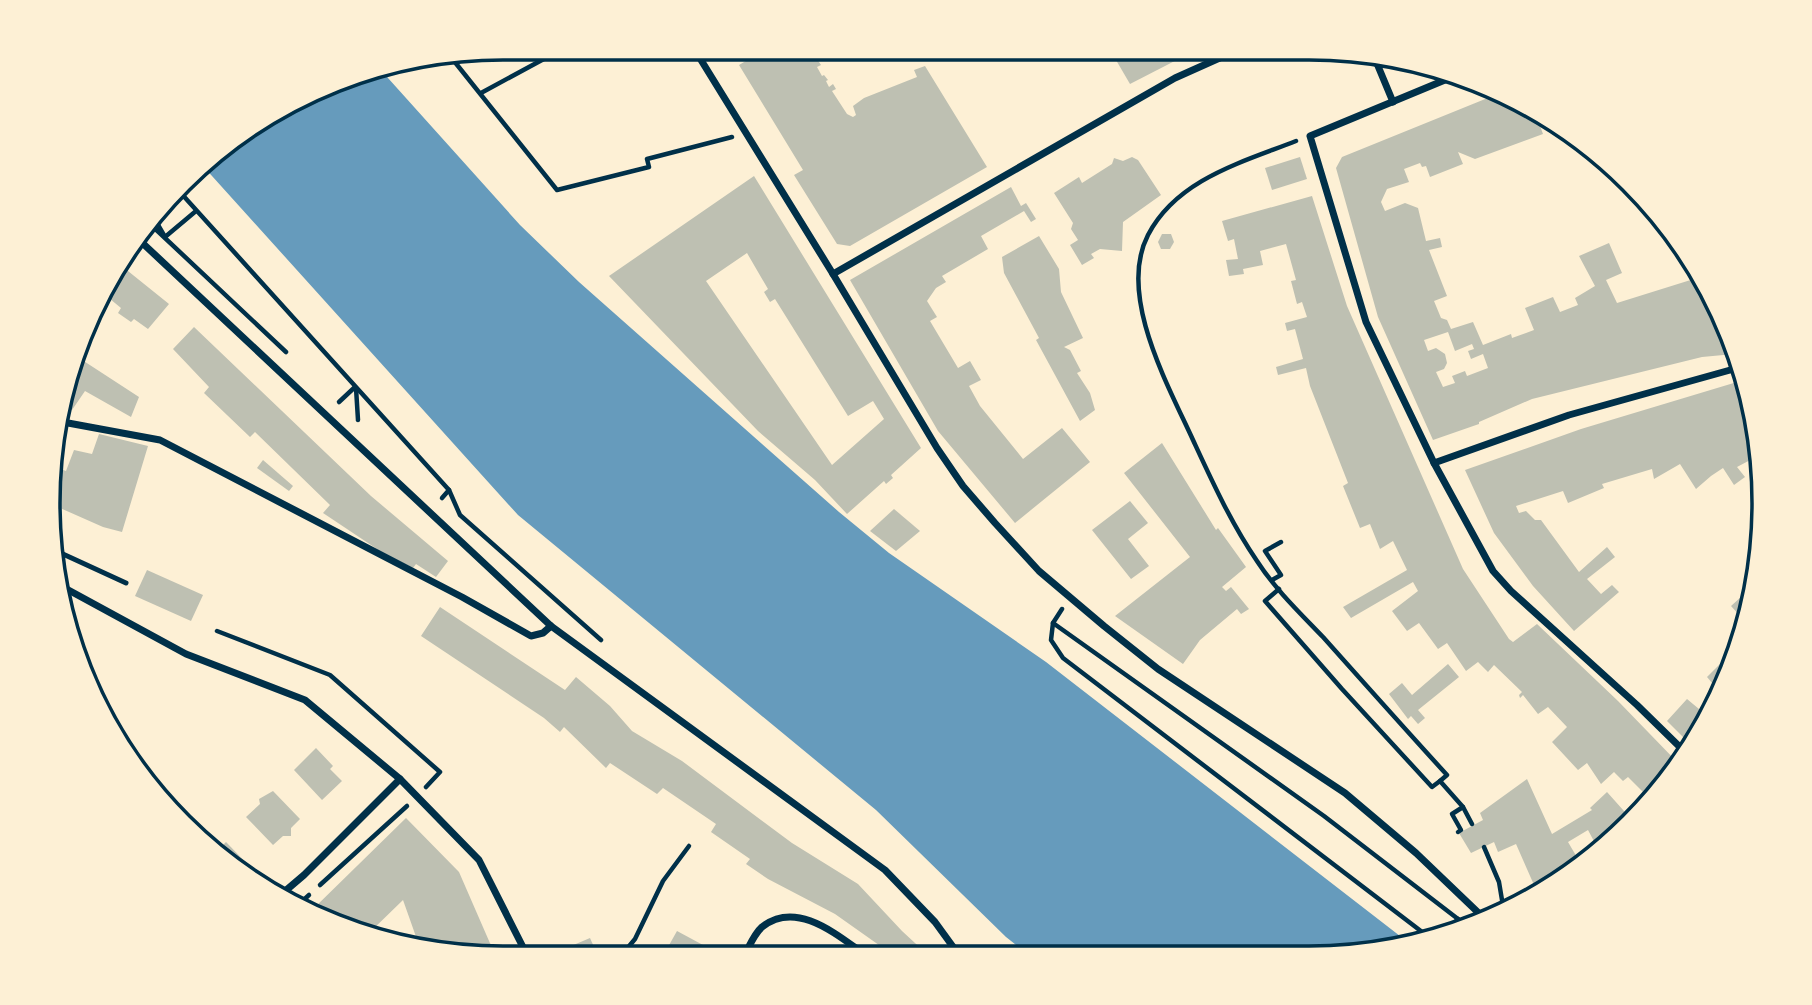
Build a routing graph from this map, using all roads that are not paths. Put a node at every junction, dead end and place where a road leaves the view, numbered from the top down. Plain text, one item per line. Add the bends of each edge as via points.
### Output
1 (701, 60) edge
2 (1215, 60) edge
3 (1378, 65) edge
4 (1444, 81) edge
5 (1393, 102) junction
6 (143, 244) edge
7 (833, 274) junction
8 (1732, 370) edge
9 (68, 423) edge
10 (1433, 463) junction
11 (62, 553) edge
12 (126, 583) dead end
13 (68, 590) edge
14 (551, 626) junction
15 (1679, 747) edge
16 (400, 779) junction
17 (287, 889) edge
18 (1478, 912) edge
19 (522, 946) edge
20 (750, 946) edge
21 (852, 946) edge
22 (952, 946) edge

1 - 7 street
2 - 7 street via 1175,78
3 - 5 street
4 - 5 street
5 - 10 street via 1310,136 1366,322
6 - 14 street
7 - 18 street via 963,486 1039,570 1158,668 1345,793
8 - 10 street via 1569,415
9 - 14 street via 160,440 531,636
10 - 15 street via 1493,571
11 - 12 lane
13 - 16 street via 186,654 305,701
14 - 22 street via 885,870
16 - 17 street
16 - 19 street via 479,860
20 - 21 street via 760,928 782,917 816,921

